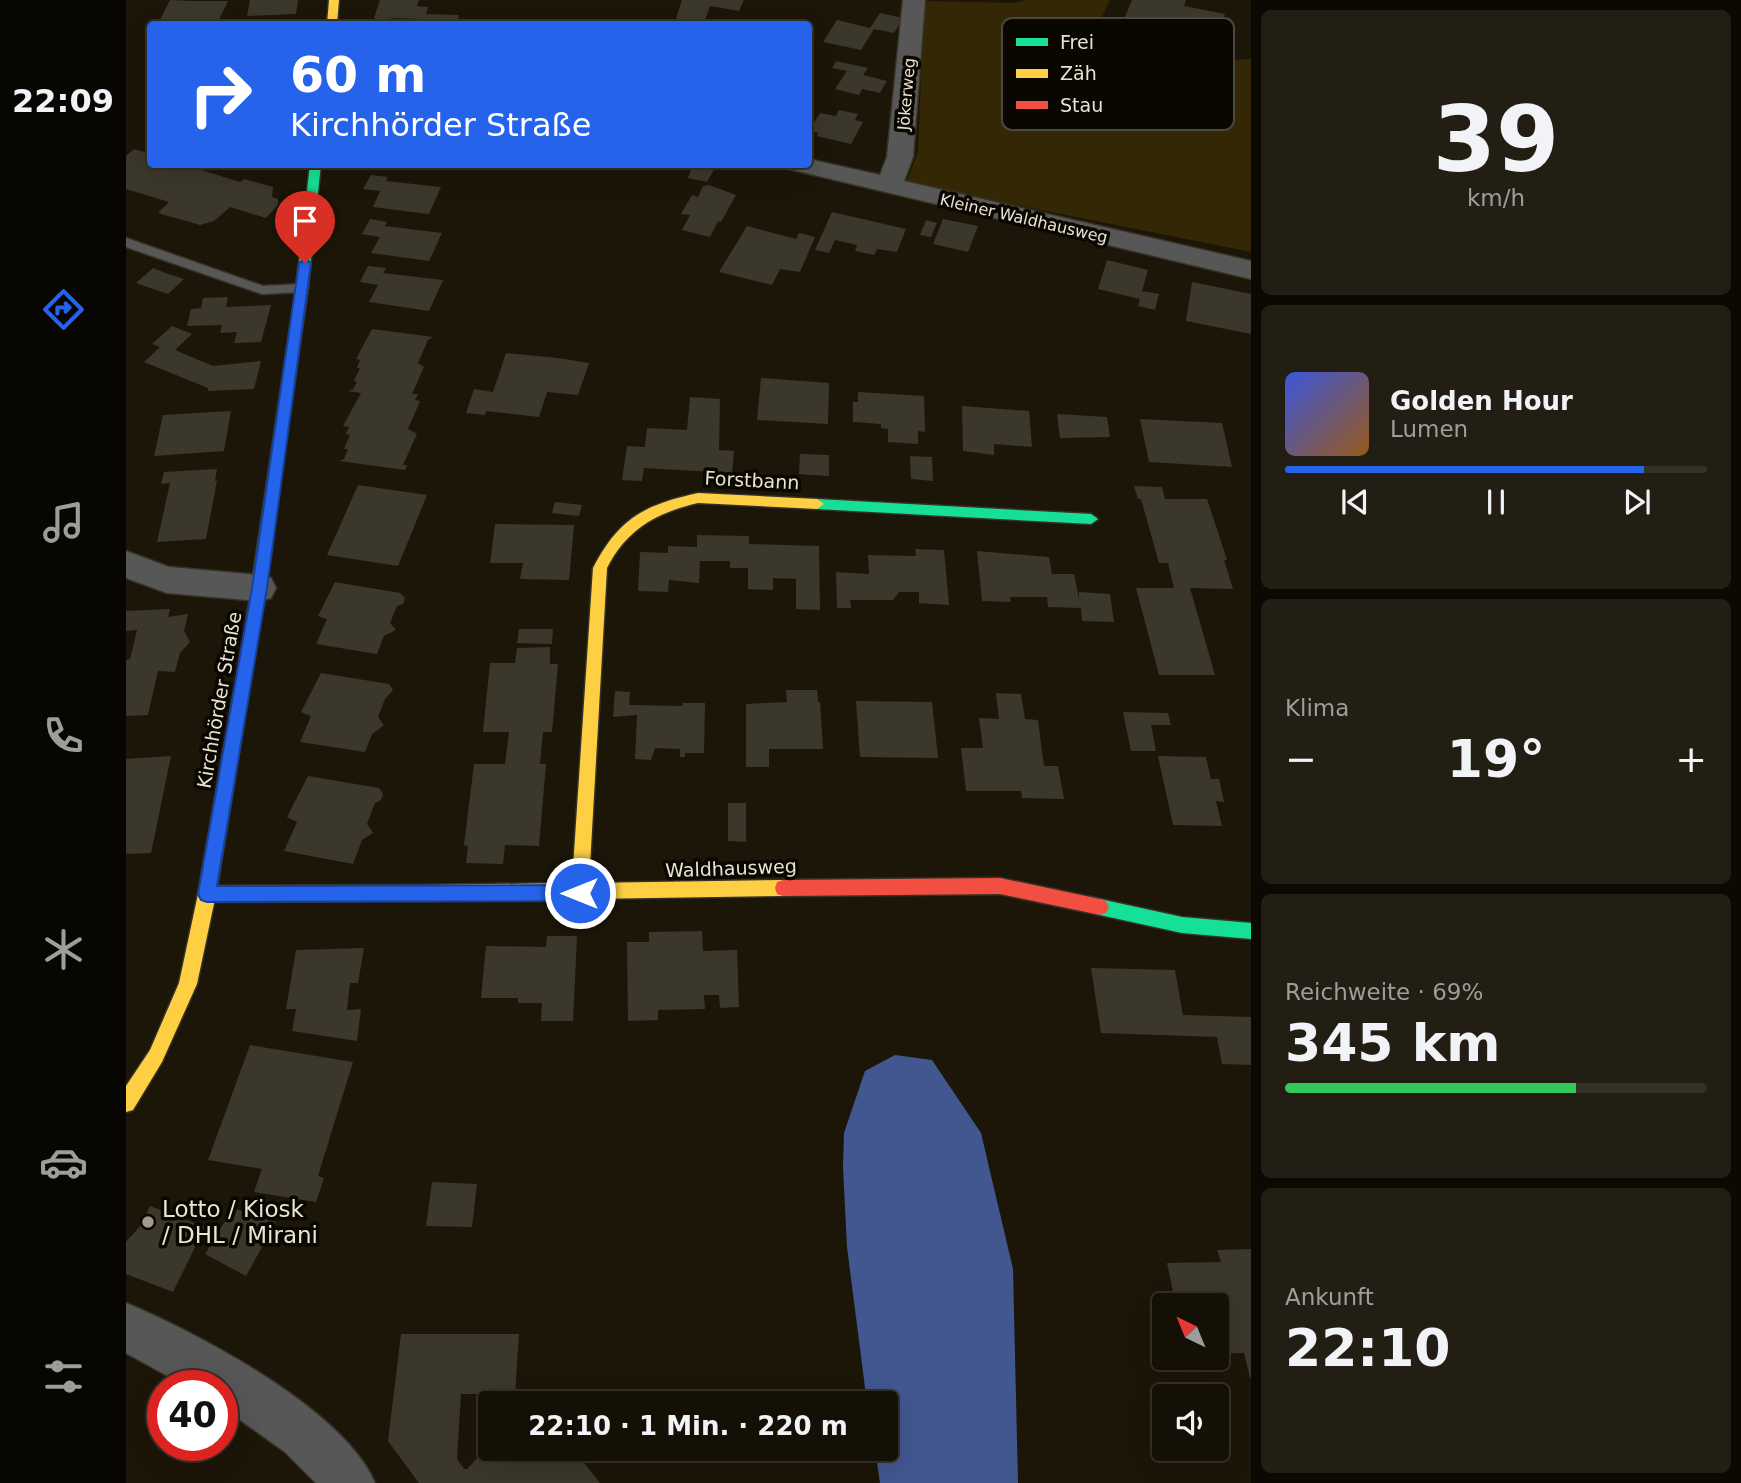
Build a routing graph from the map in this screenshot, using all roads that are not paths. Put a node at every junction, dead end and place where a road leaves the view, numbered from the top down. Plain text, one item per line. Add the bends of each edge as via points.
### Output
1 (334, 0) edge
2 (914, 0) edge
3 (332, 21) edge
4 (316, 168) edge
5 (812, 168) edge
6 (889, 187) junction
7 (126, 242) edge
8 (1251, 270) edge
9 (302, 288) junction
10 (1091, 519) dead end
11 (126, 564) edge
12 (259, 588) junction
13 (580, 893) junction
14 (207, 894) junction
15 (1251, 931) edge
16 (126, 1103) edge
17 (126, 1327) edge
18 (349, 1483) edge

1 - 3 street
2 - 6 street, Jökerweg via 900,157
4 - 9 street, Kirchhörder Straße
5 - 6 street, Kleiner Waldhausweg
6 - 8 street, Kleiner Waldhausweg
7 - 9 lane via 262,290
9 - 12 street, Kirchhörder Straße
10 - 13 street, Forstbann via 698,498 664,504 638,516 606,550 600,568
11 - 12 street via 167,580
12 - 14 street, Kirchhörder Straße
13 - 14 street, Waldhausweg
13 - 15 street, Waldhausweg via 1000,886 1182,925
14 - 16 street, Kirchhörder Straße via 188,984 156,1056
17 - 18 street via 282,1419 337,1466

